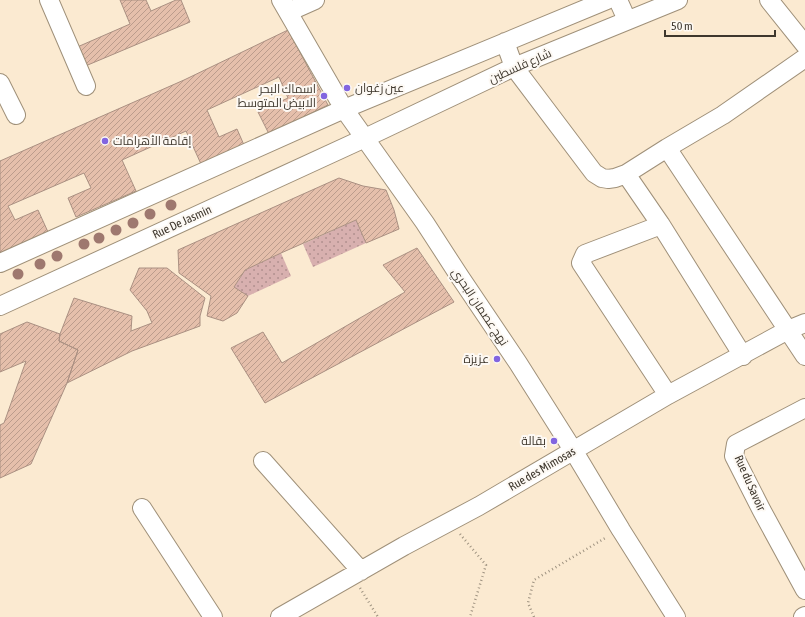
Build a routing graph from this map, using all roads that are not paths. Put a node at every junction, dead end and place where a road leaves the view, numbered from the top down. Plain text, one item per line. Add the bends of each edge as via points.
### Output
1 (49, 0) edge
2 (315, 0) edge
3 (607, 0) edge
4 (618, 0) edge
5 (678, 0) edge
6 (769, 0) edge
7 (284, 6) edge
8 (627, 20) junction
9 (505, 42) junction
10 (805, 45) edge
11 (805, 58) edge
12 (514, 67) junction
13 (0, 82) edge
14 (86, 86) dead end
15 (344, 109) junction
16 (16, 116) dead end
17 (365, 138) junction
18 (667, 148) junction
19 (626, 174) junction
20 (661, 225) junction
21 (0, 263) edge
22 (0, 306) edge
23 (805, 323) edge
24 (788, 330) junction
25 (743, 356) junction
26 (805, 356) edge
27 (668, 395) junction
28 (805, 408) edge
29 (573, 450) junction
30 (263, 461) dead end
31 (142, 508) dead end
32 (357, 574) junction
33 (805, 590) edge
34 (213, 617) edge
35 (280, 617) edge
36 (676, 617) edge

1 - 14 street
2 - 7 street
3 - 9 street
4 - 8 street
5 - 8 street, شارع فلسطين
6 - 10 street
7 - 15 street, نهج عصمان البحري
8 - 12 street, شارع فلسطين
9 - 12 street
9 - 15 street
11 - 18 street via 723,116
12 - 17 street, شارع فلسطين
12 - 19 street via 594,173 608,179
13 - 16 street
15 - 17 street, نهج عصمان البحري
15 - 21 street
17 - 22 street, Rue De Jasmin
17 - 29 street, نهج عصمان البحري via 425,223
18 - 19 street
18 - 24 street
19 - 20 street
20 - 25 street
20 - 27 street via 585,254 581,263
23 - 24 street, Rue des Mimosas
24 - 25 street, Rue des Mimosas
24 - 26 street
25 - 27 street, Rue des Mimosas
27 - 29 street, Rue des Mimosas
28 - 33 street, Rue du Savoir via 736,444 734,456
29 - 32 street, Rue des Mimosas
29 - 36 street, نهج عصمان البحري
30 - 32 street
31 - 34 street
32 - 35 street, Rue des Mimosas

